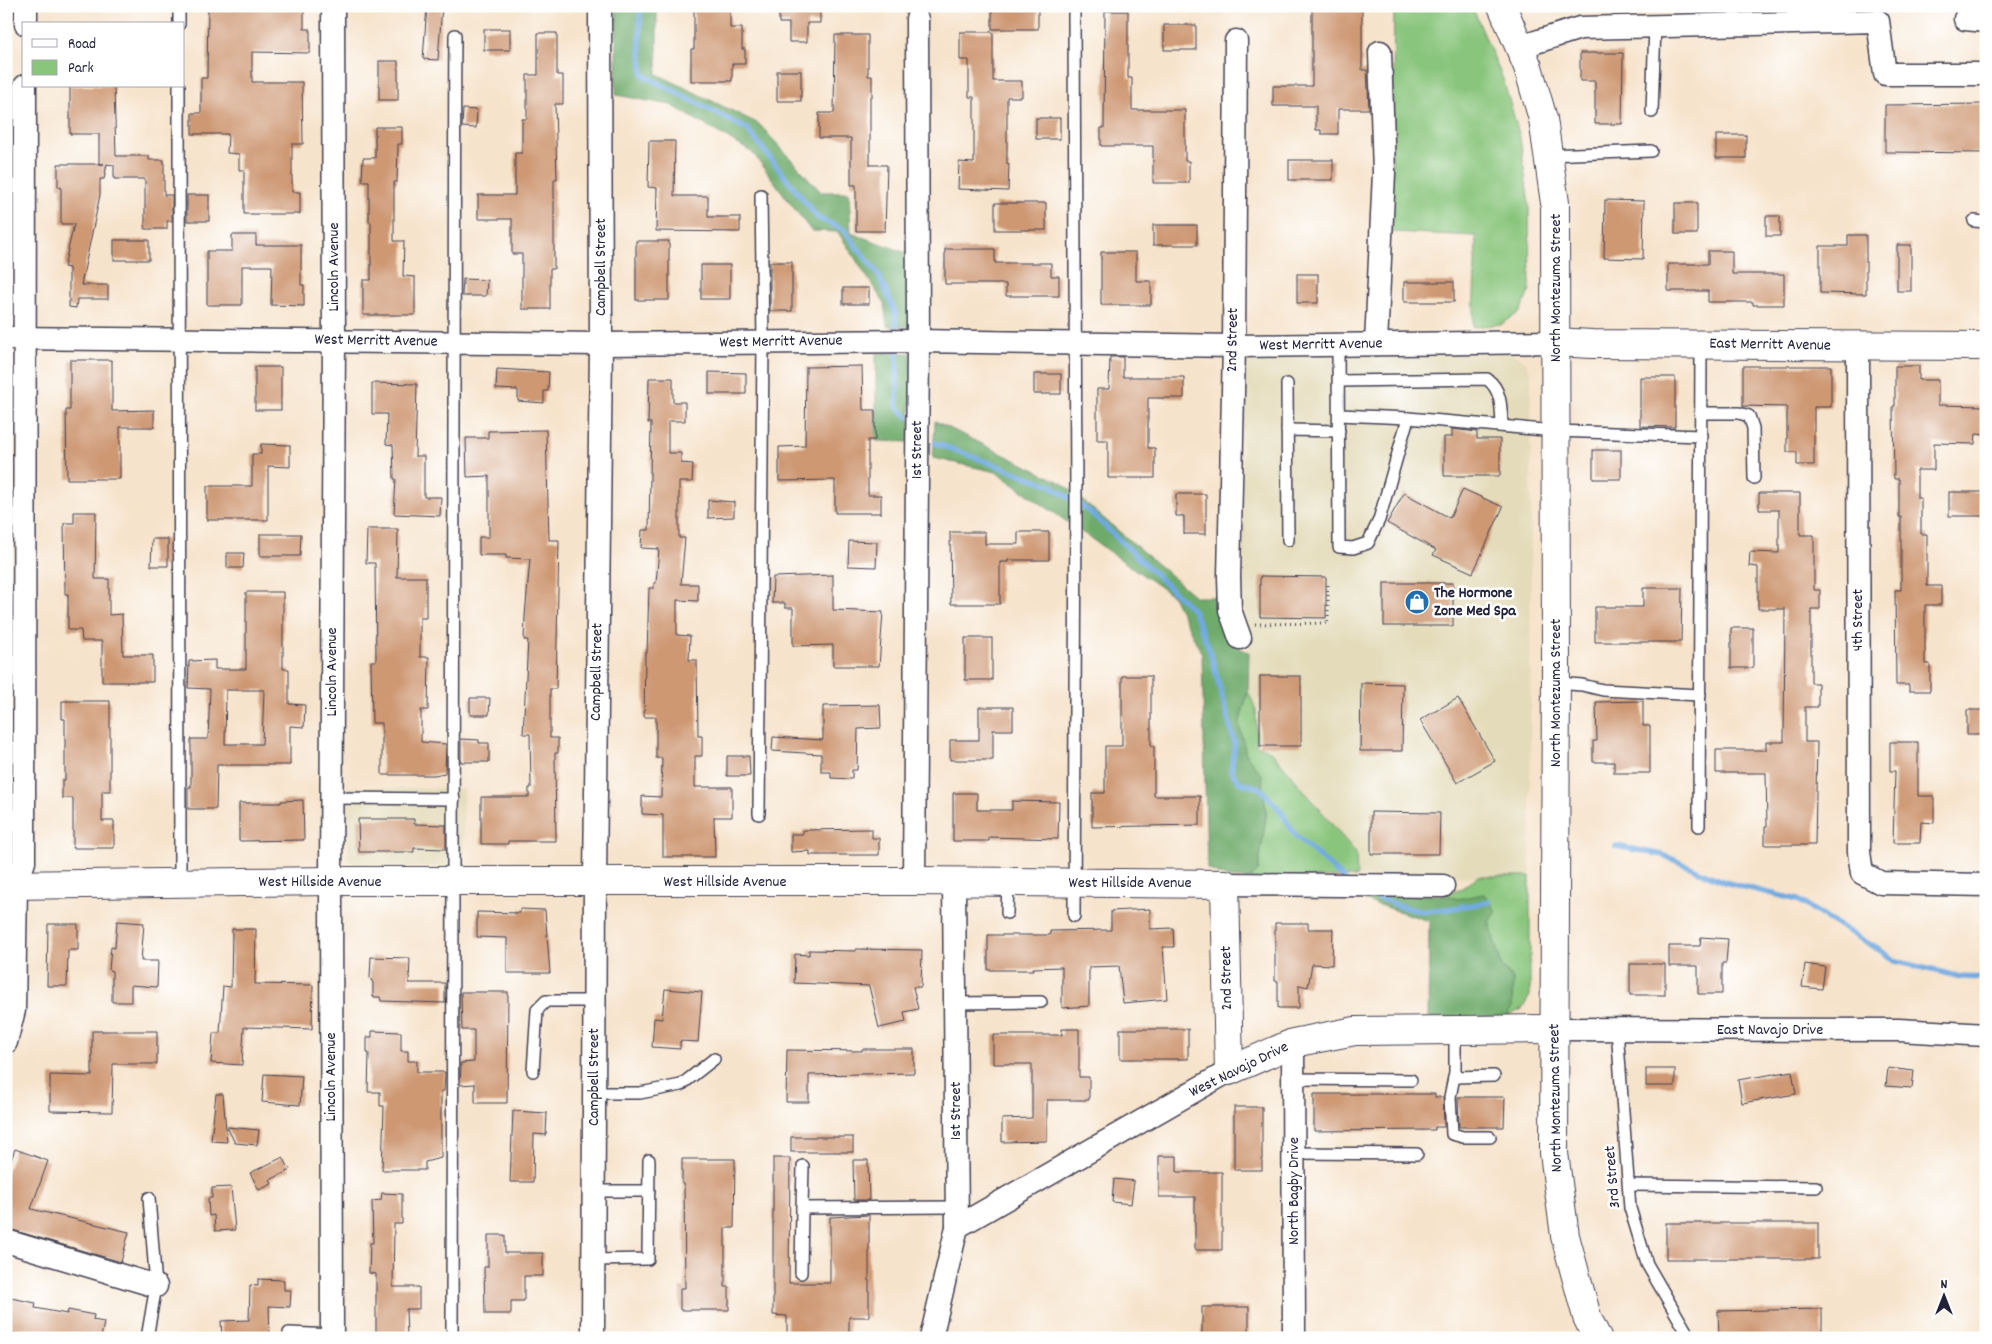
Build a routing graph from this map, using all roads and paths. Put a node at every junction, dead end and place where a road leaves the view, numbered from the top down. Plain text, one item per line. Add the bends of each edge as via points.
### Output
1 (26, 6) edge
2 (180, 6) edge
3 (333, 6) edge
4 (600, 6) edge
5 (1502, 6) edge
6 (1074, 14) dead end
7 (917, 19) dead end
8 (26, 22) edge
9 (179, 22) edge
10 (1655, 26) junction
11 (455, 35) dead end
12 (1236, 41) dead end
13 (1520, 47) junction
14 (1380, 52) dead end
15 (1986, 74) edge
16 (25, 88) edge
17 (179, 88) edge
18 (1652, 112) dead end
19 (1651, 150) dead end
20 (1548, 155) junction
21 (761, 195) dead end
22 (15, 338) edge
23 (178, 339) junction
24 (334, 340) junction
25 (915, 341) junction
26 (453, 342) junction
27 (763, 342) junction
28 (1555, 342) junction
29 (1076, 343) junction
30 (601, 344) junction
31 (1338, 344) junction
32 (1376, 344) junction
33 (1701, 344) junction
34 (1234, 346) junction
35 (1858, 346) junction
36 (1986, 346) edge
37 (1339, 381) junction
38 (1287, 384) dead end
39 (1701, 413) junction
40 (1339, 415) junction
41 (1408, 418) junction
42 (1502, 425) junction
43 (1287, 430) junction
44 (1556, 430) junction
45 (1339, 431) junction
46 (1701, 436) junction
47 (1754, 478) dead end
48 (1288, 540) dead end
49 (1328, 585) dead end
50 (1244, 631) joint
51 (1556, 683) junction
52 (1700, 695) junction
53 (331, 798) junction
54 (454, 799) junction
55 (759, 814) dead end
56 (1699, 826) dead end
57 (331, 881) junction
58 (914, 881) junction
59 (454, 882) junction
60 (595, 882) junction
61 (954, 882) junction
62 (1008, 882) junction
63 (180, 883) junction
64 (1074, 883) junction
65 (1225, 884) junction
66 (11, 885) edge
67 (1986, 885) edge
68 (1443, 886) dead end
69 (1007, 913) dead end
70 (1074, 916) dead end
71 (594, 1001) junction
72 (1041, 1002) dead end
73 (955, 1003) junction
74 (1554, 1029) junction
75 (1617, 1029) junction
76 (1455, 1030) junction
77 (1986, 1035) edge
78 (6, 1042) edge
79 (1293, 1043) junction
80 (714, 1060) dead end
81 (533, 1071) dead end
82 (1229, 1071) junction
83 (1494, 1076) dead end
84 (1454, 1077) junction
85 (1293, 1079) junction
86 (1411, 1080) dead end
87 (594, 1093) junction
88 (1490, 1137) dead end
89 (1294, 1153) junction
90 (1417, 1154) dead end
91 (649, 1160) dead end
92 (803, 1166) dead end
93 (1629, 1185) junction
94 (1816, 1187) dead end
95 (594, 1191) junction
96 (649, 1191) junction
97 (149, 1198) dead end
98 (802, 1208) junction
99 (956, 1217) junction
100 (6, 1241) edge
101 (594, 1260) junction
102 (801, 1273) dead end
103 (156, 1286) junction
104 (289, 1333) dead end
105 (332, 1336) edge
106 (147, 1338) edge
107 (452, 1338) edge
108 (593, 1338) edge
109 (931, 1338) edge
110 (1294, 1338) edge
111 (1597, 1338) edge
112 (1690, 1338) edge

1 - 8 street
2 - 9 lane
3 - 24 street, Lincoln Avenue
4 - 30 street, Campbell Street
5 - 13 street, North Montezuma Street
6 - 29 lane
7 - 25 street, 1st Street
10 - 13 street via 1580,28
10 - 15 street via 1878,21 1886,74
10 - 18 lane
11 - 26 lane
12 - 34 street, 2nd Street
13 - 20 street, North Montezuma Street via 1543,119
14 - 32 street via 1384,173
16 - 22 street
17 - 23 lane
19 - 20 lane
20 - 28 street, North Montezuma Street via 1556,202
21 - 27 lane
22 - 23 street, West Merritt Avenue
22 - 66 street via 24,862
23 - 24 street, West Merritt Avenue
23 - 63 lane
24 - 26 street, West Merritt Avenue
24 - 53 street, Lincoln Avenue
25 - 27 street, West Merritt Avenue
25 - 29 street, West Merritt Avenue
25 - 58 street, 1st Street
26 - 30 street, West Merritt Avenue
26 - 54 lane
27 - 30 street, West Merritt Avenue
27 - 55 lane
28 - 32 street, West Merritt Avenue
28 - 33 street, East Merritt Avenue
28 - 44 street, North Montezuma Street
29 - 34 street, West Merritt Avenue
29 - 64 lane
30 - 60 street, Campbell Street
31 - 32 street, West Merritt Avenue
31 - 34 street, West Merritt Avenue
31 - 37 lane
33 - 35 street, East Merritt Avenue
33 - 39 lane
34 - 50 street, 2nd Street via 1230,610
35 - 36 street, East Merritt Avenue
35 - 67 street, 4th Street via 1858,852 1862,873 1881,884
37 - 40 lane
37 - 42 lane via 1487,379 1495,385 1499,397
38 - 43 lane
39 - 46 lane
39 - 47 lane via 1749,416 1753,428
40 - 41 lane
40 - 45 lane
41 - 42 lane
41 - 45 lane via 1379,520 1368,543 1353,548 1340,547
42 - 44 lane
43 - 45 lane
43 - 48 lane
44 - 46 lane
44 - 51 street, North Montezuma Street
46 - 52 lane
49 - 50 path via 1328,623
51 - 52 lane via 1603,690
51 - 74 street, North Montezuma Street
52 - 56 lane
53 - 54 lane
53 - 57 street, Lincoln Avenue
54 - 59 lane
57 - 59 street, West Hillside Avenue
57 - 63 street, West Hillside Avenue
57 - 105 street, Lincoln Avenue
58 - 60 street, West Hillside Avenue
58 - 61 street, West Hillside Avenue
59 - 60 street, West Hillside Avenue
59 - 107 lane
60 - 71 street, Campbell Street
61 - 62 street, West Hillside Avenue
61 - 73 street, 1st Street
62 - 64 street, West Hillside Avenue
62 - 69 lane
63 - 66 street, West Hillside Avenue
64 - 65 street, West Hillside Avenue
64 - 70 lane
65 - 68 street, West Hillside Avenue
65 - 82 street, 2nd Street
66 - 78 street via 14,1010
71 - 81 lane via 546,1001 537,1010
71 - 87 street, Campbell Street
72 - 73 lane
73 - 99 street, 1st Street
74 - 75 street, East Navajo Drive
74 - 76 street, West Navajo Drive
74 - 111 street, North Montezuma Street via 1554,1153 1565,1236 1587,1317
75 - 77 street, East Navajo Drive via 1899,1030
75 - 93 lane, 3rd Street
76 - 79 street, West Navajo Drive via 1354,1031
76 - 84 lane
79 - 82 street, West Navajo Drive
79 - 85 street, North Bagby Drive
80 - 87 lane via 681,1085 640,1093
82 - 99 street, West Navajo Drive
83 - 84 lane
84 - 88 lane via 1450,1096 1452,1134
85 - 86 lane
85 - 89 street, North Bagby Drive
87 - 95 street, Campbell Street
89 - 90 lane
89 - 110 street, North Bagby Drive
91 - 96 lane
92 - 98 lane
93 - 94 lane
93 - 112 lane, 3rd Street via 1630,1208 1647,1264
95 - 96 lane
95 - 101 street, Campbell Street
96 - 101 lane via 648,1259
97 - 103 lane
98 - 99 lane
98 - 102 lane
99 - 109 street, 1st Street
100 - 103 street
101 - 108 street, Campbell Street
103 - 106 lane
104 - 105 lane

